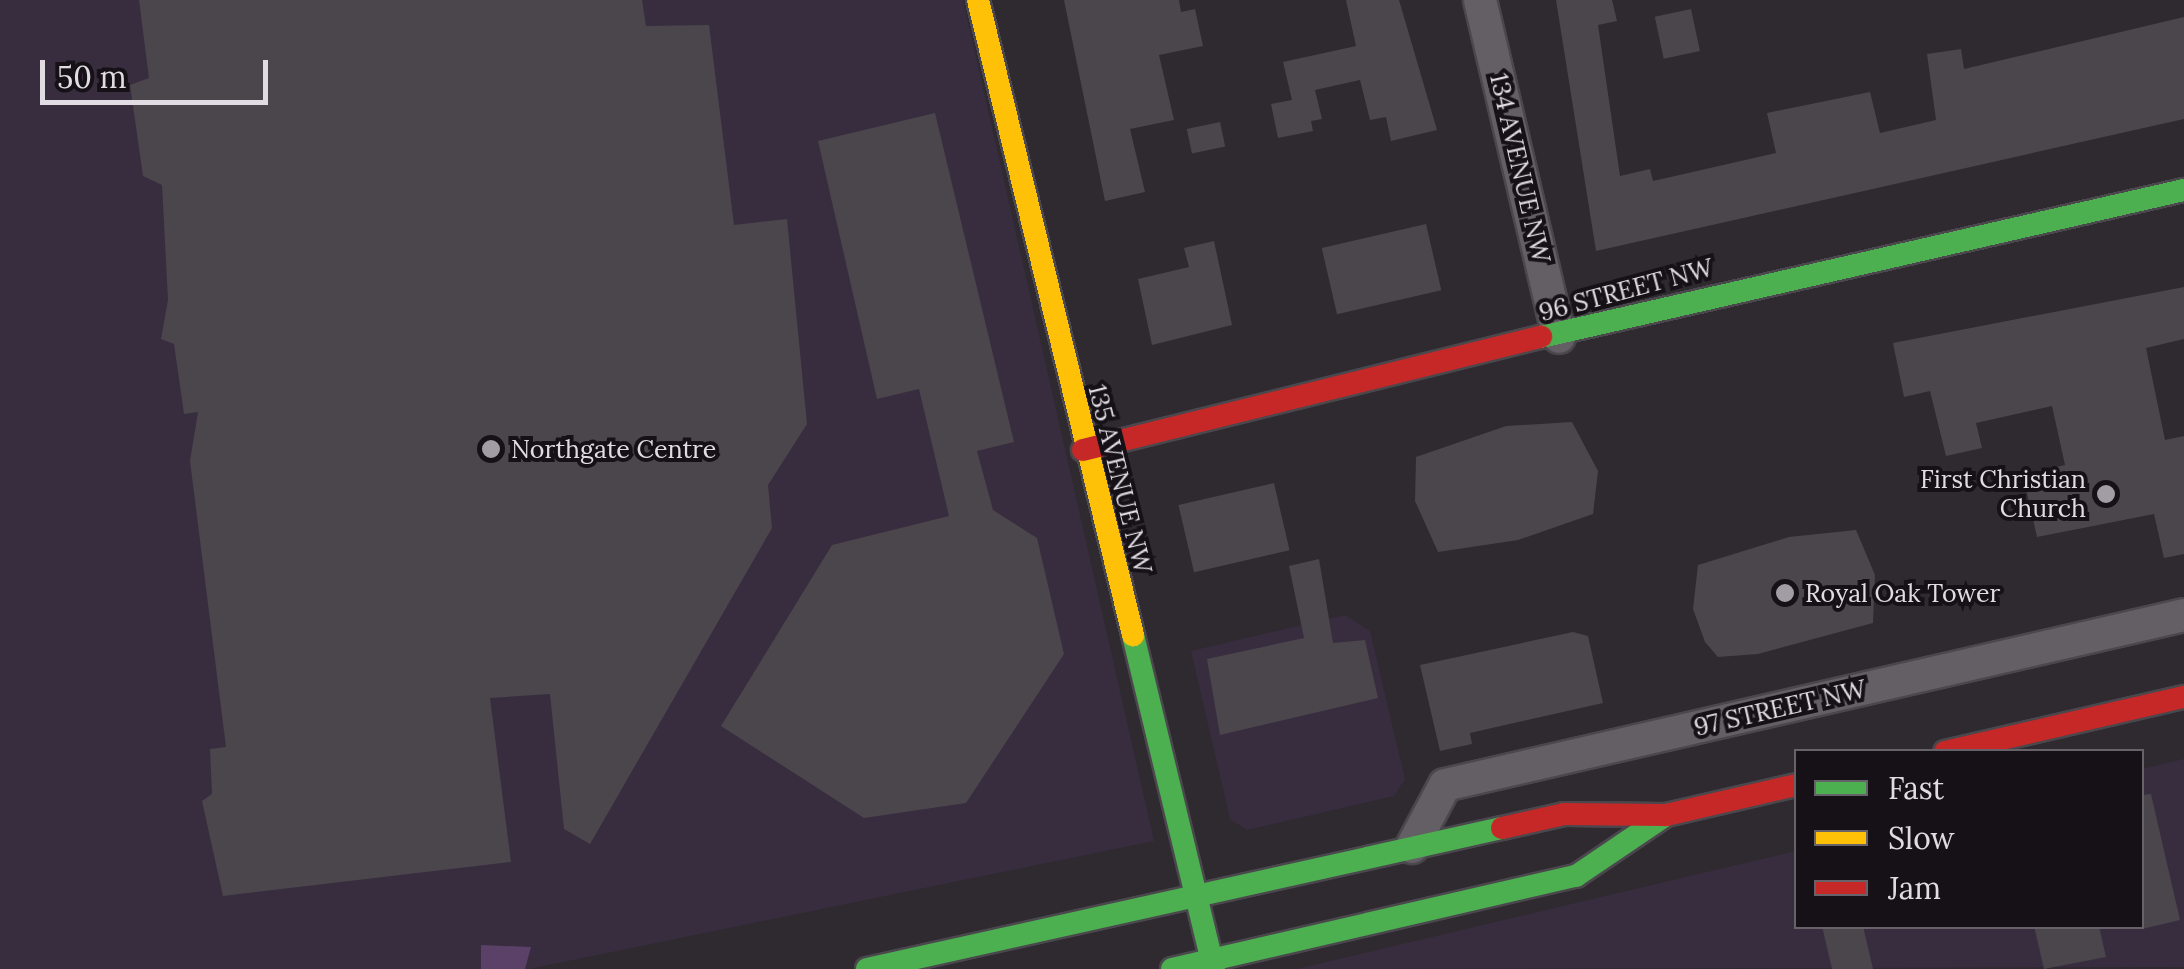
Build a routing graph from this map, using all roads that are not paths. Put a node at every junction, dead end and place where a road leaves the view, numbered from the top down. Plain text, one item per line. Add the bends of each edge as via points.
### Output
1 (978, 0) edge
2 (1480, 0) edge
3 (2184, 190) edge
4 (1559, 337) junction
5 (1083, 450) junction
6 (2184, 615) edge
7 (2184, 697) edge
8 (1958, 749) edge
9 (1794, 785) edge
10 (1666, 815) junction
11 (1412, 847) junction
12 (1196, 893) junction
13 (1213, 964) edge
14 (867, 969) edge
15 (1172, 969) edge

1 - 5 street, 135 AVENUE NW
2 - 4 street, 134 AVENUE NW
3 - 4 street, 96 STREET NW via 1790,275
4 - 5 street, 96 STREET NW
5 - 12 street, 135 AVENUE NW
6 - 11 street, 97 STREET NW via 1445,785
7 - 8 street
9 - 10 street
10 - 11 street via 1564,814
10 - 13 street via 1576,876
11 - 12 street
12 - 13 street, 135 AVENUE NW
12 - 14 street
13 - 15 street

